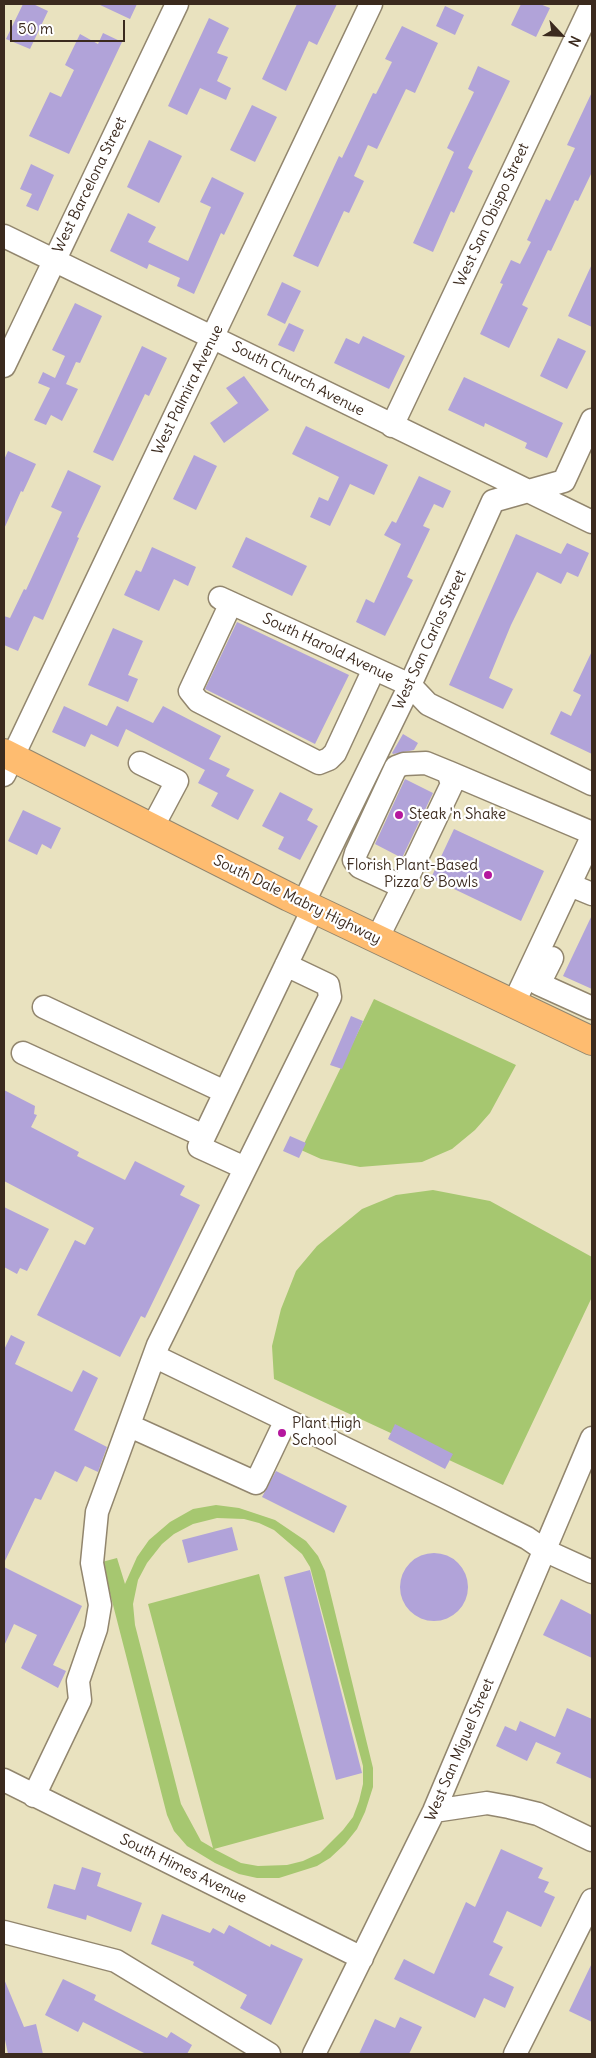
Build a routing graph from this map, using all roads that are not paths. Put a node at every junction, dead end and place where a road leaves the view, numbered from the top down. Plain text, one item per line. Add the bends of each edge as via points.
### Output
1 (176, 4) edge
2 (372, 4) edge
3 (592, 4) edge
4 (4, 236) edge
5 (54, 260) junction
6 (214, 337) junction
7 (4, 366) edge
8 (592, 420) edge
9 (392, 426) junction
10 (527, 491) junction
11 (592, 522) edge
12 (374, 669) junction
13 (410, 685) junction
14 (375, 757) junction
15 (7, 762) edge
16 (140, 763) dead end
17 (396, 768) junction
18 (448, 772) junction
19 (592, 784) edge
20 (152, 828) junction
21 (592, 839) edge
22 (403, 886) junction
23 (582, 891) edge
24 (308, 906) junction
25 (377, 940) junction
26 (286, 965) junction
27 (513, 1005) junction
28 (44, 1007) dead end
29 (592, 1008) edge
30 (592, 1041) edge
31 (23, 1053) dead end
32 (225, 1092) junction
33 (204, 1136) junction
34 (245, 1168) junction
35 (154, 1356) junction
36 (286, 1420) junction
37 (130, 1426) junction
38 (592, 1438) edge
39 (546, 1551) junction
40 (592, 1572) edge
41 (6, 1789) edge
42 (34, 1796) junction
43 (434, 1811) junction
44 (592, 1840) edge
45 (592, 1900) edge
46 (4, 1932) edge
47 (362, 1958) junction
48 (269, 2054) edge
49 (314, 2054) edge
50 (515, 2054) edge

1 - 5 street, West Barcelona Street
2 - 6 street, West Palmira Avenue
3 - 9 street, West San Obispo Street
4 - 5 street, South Church Avenue
5 - 6 street, South Church Avenue
5 - 7 street, West Barcelona Street
6 - 9 street, South Church Avenue
6 - 15 street, West Palmira Avenue
8 - 10 street, West San Carlos Street via 564,481
9 - 10 street, South Church Avenue
10 - 11 street, South Church Avenue
10 - 13 street, West San Carlos Street via 493,501
12 - 12 street, South Harold Avenue via 225,601 190,691 198,701 319,763 335,752
12 - 13 street, South Harold Avenue
13 - 14 street, West San Carlos Street
13 - 19 street, South Harold Avenue via 428,704
14 - 17 street
14 - 24 street, West San Carlos Street
15 - 20 main road, South Dale Mabry Highway
16 - 20 street via 184,785
17 - 18 street via 404,764 426,764
17 - 22 street via 354,860 360,867
18 - 21 street
18 - 22 street via 452,784
20 - 24 main road, South Dale Mabry Highway
21 - 23 street
22 - 25 street
23 - 27 street
23 - 29 street via 539,984
24 - 25 main road, South Dale Mabry Highway
24 - 26 street, West San Carlos Street
25 - 27 main road, South Dale Mabry Highway
26 - 32 street, West San Carlos Street
26 - 34 street via 328,985 330,997
27 - 30 main road, South Dale Mabry Highway
28 - 32 street
31 - 33 street
32 - 33 street, West San Carlos Street
33 - 34 street via 199,1147
34 - 35 street
35 - 36 street
35 - 37 street
36 - 37 street via 256,1483
36 - 39 street via 527,1538
37 - 42 street via 97,1512 92,1563 100,1605 96,1629 78,1680 80,1700
38 - 39 street, West San Miguel Street
39 - 40 street
39 - 43 street, West San Miguel Street
41 - 42 street, South Himes Avenue
42 - 47 street, South Himes Avenue
43 - 44 street via 488,1803 538,1814
43 - 47 street, West San Miguel Street
45 - 50 street
46 - 48 street via 116,1961
47 - 49 street, West San Miguel Street

